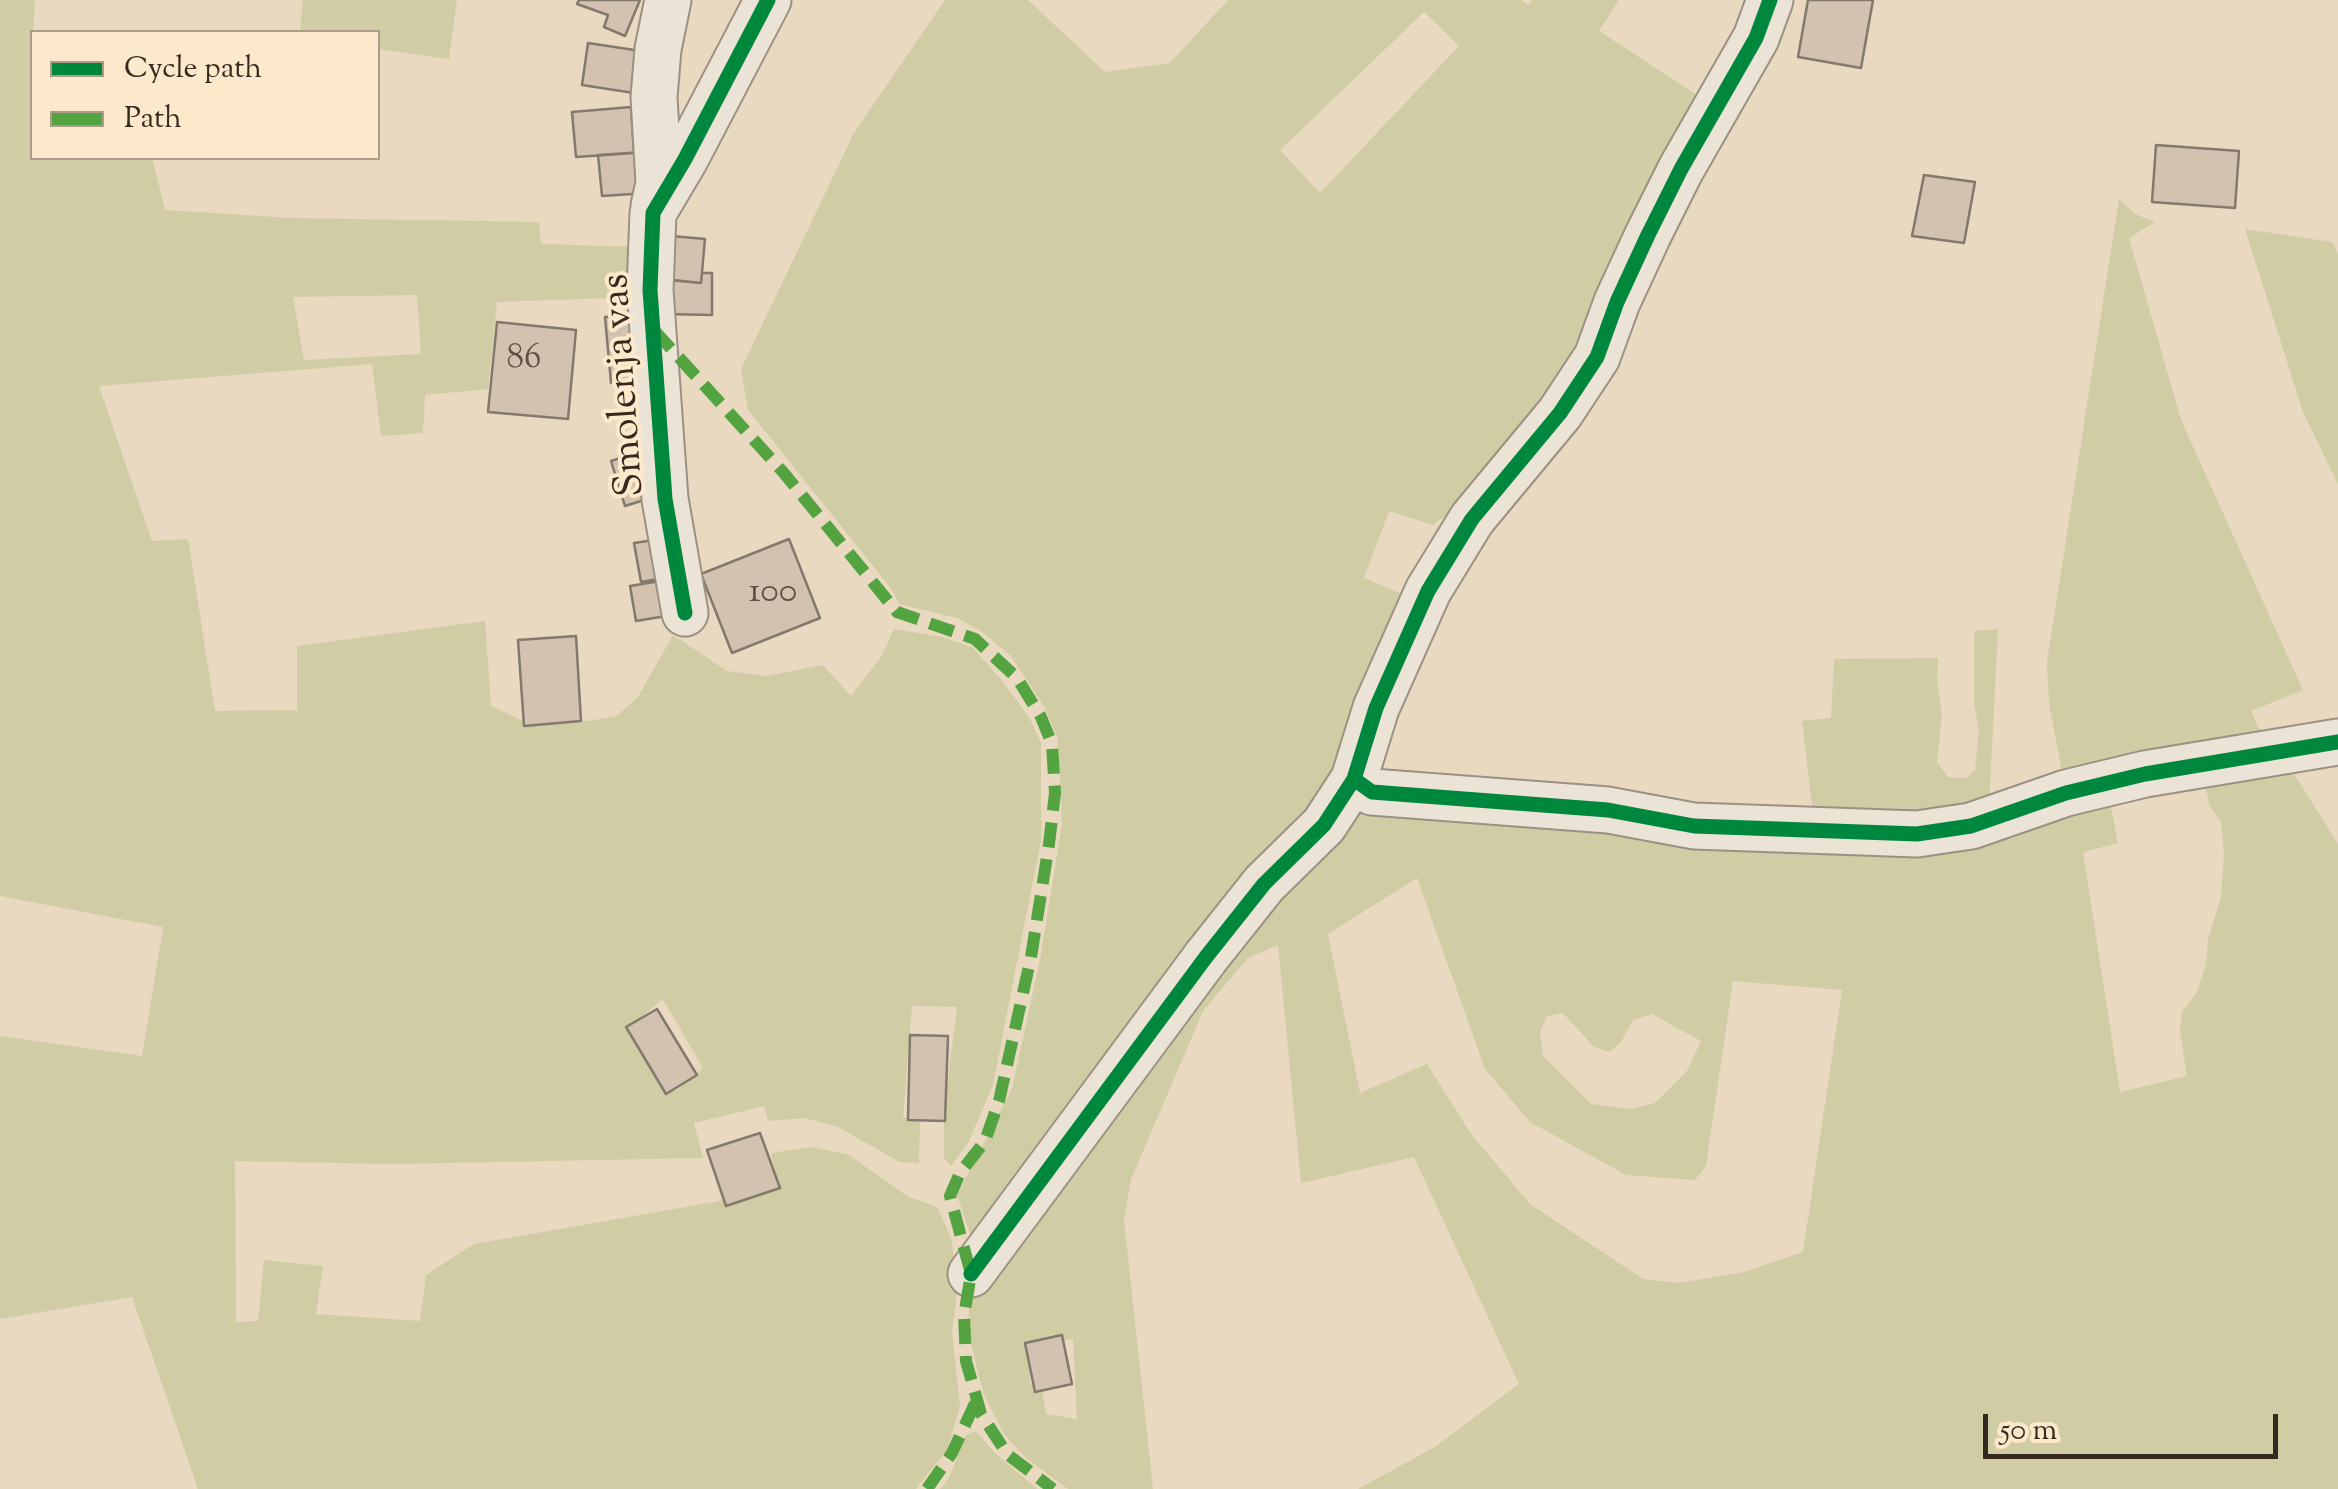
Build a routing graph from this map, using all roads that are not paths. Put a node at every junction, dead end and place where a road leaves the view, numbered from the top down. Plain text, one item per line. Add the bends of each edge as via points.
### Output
1 (668, 0) edge
2 (768, 0) edge
3 (1770, 0) edge
4 (653, 213) junction
5 (685, 614) dead end
6 (2338, 742) edge
7 (1354, 779) junction
8 (971, 1274) dead end

1 - 4 street via 654,98
2 - 4 street, Smolenja vas
3 - 7 street via 1756,38 1648,235 1596,357 1560,413 1472,520 1428,591 1376,708
4 - 5 street, Smolenja vas via 650,290 665,499
6 - 7 street via 2145,774 1971,826 1917,834 1694,826 1608,810 1372,792
7 - 8 street via 1324,825 1264,884 1206,957

